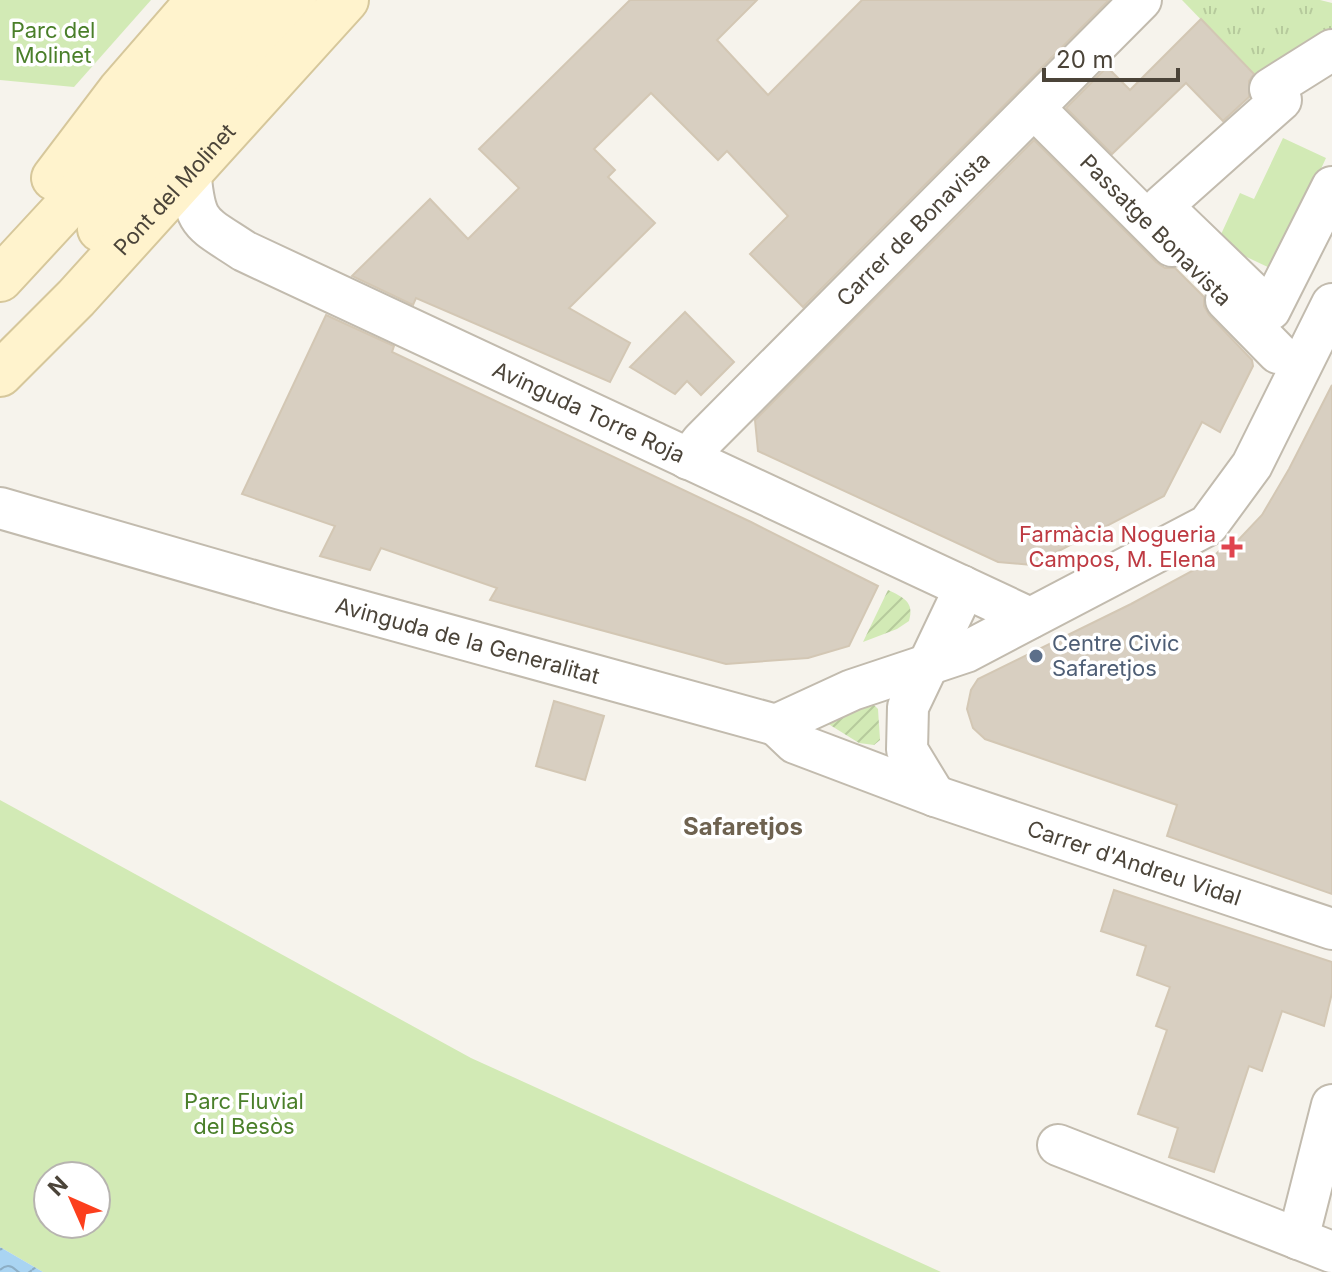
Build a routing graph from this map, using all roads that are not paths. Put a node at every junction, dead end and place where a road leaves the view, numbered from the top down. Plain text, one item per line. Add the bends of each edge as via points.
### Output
1 (199, 0) edge
2 (244, 0) edge
3 (294, 0) edge
4 (346, 0) edge
5 (1141, 0) edge
6 (1332, 50) edge
7 (1034, 108) junction
8 (190, 169) junction
9 (1332, 187) edge
10 (0, 252) edge
11 (0, 279) edge
12 (1332, 304) edge
13 (1278, 353) dead end
14 (0, 373) edge
15 (688, 459) junction
16 (0, 508) edge
17 (962, 586) junction
18 (1030, 618) junction
19 (930, 663) junction
20 (776, 725) junction
21 (935, 796) junction
22 (1332, 929) edge
23 (1332, 1105) edge
24 (1058, 1145) dead end
25 (1315, 1245) edge

1 - 10 street via 120,91
2 - 11 street
3 - 14 street, Pont del Molinet via 207,96 56,284
4 - 8 street, Pont del Molinet
5 - 7 street, Carrer de Bonavista
6 - 9 street via 1270,89 1281,100 1162,206 1270,310
7 - 13 street, Passatge Bonavista
7 - 15 street, Carrer de Bonavista
8 - 14 street, Pont del Molinet via 76,298
8 - 15 street, Avinguda Torre Roja via 193,205 201,222 244,251
12 - 18 street via 1252,465 1208,525
15 - 17 street, Avinguda Torre Roja
16 - 20 street, Avinguda de la Generalitat
17 - 18 street, Avinguda Torre Roja
17 - 19 street
18 - 19 street via 966,652
19 - 20 street via 852,690
19 - 21 street via 908,707 907,750
20 - 21 street, Carrer d'Andreu Vidal via 795,743
21 - 22 street, Carrer d'Andreu Vidal
23 - 25 street
24 - 25 street

